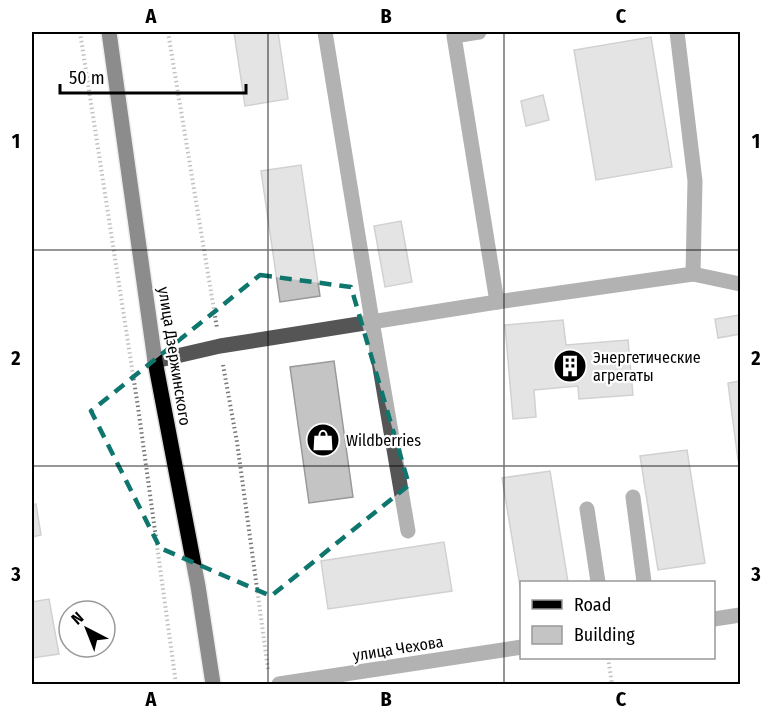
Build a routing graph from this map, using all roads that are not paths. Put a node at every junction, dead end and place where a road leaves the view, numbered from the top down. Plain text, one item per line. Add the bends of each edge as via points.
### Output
1 (109, 32) edge
2 (325, 32) edge
3 (478, 32) edge
4 (677, 32) edge
5 (693, 274) junction
6 (741, 284) edge
7 (497, 303) junction
8 (372, 321) junction
9 (156, 361) junction
10 (633, 497) dead end
11 (587, 509) dead end
12 (408, 531) dead end
13 (598, 581) edge
14 (644, 581) edge
15 (741, 615) edge
16 (715, 619) edge
17 (520, 647) edge
18 (213, 684) edge
19 (279, 684) edge

1 - 9 main road, улица Дзержинского
2 - 8 street
3 - 7 street via 454,36
4 - 5 street via 694,182
5 - 6 street
5 - 7 street
7 - 8 street
8 - 9 street via 220,346
8 - 12 street
9 - 18 main road, улица Дзержинского
10 - 14 street
11 - 13 street
15 - 16 street
17 - 19 street, улица Чехова

